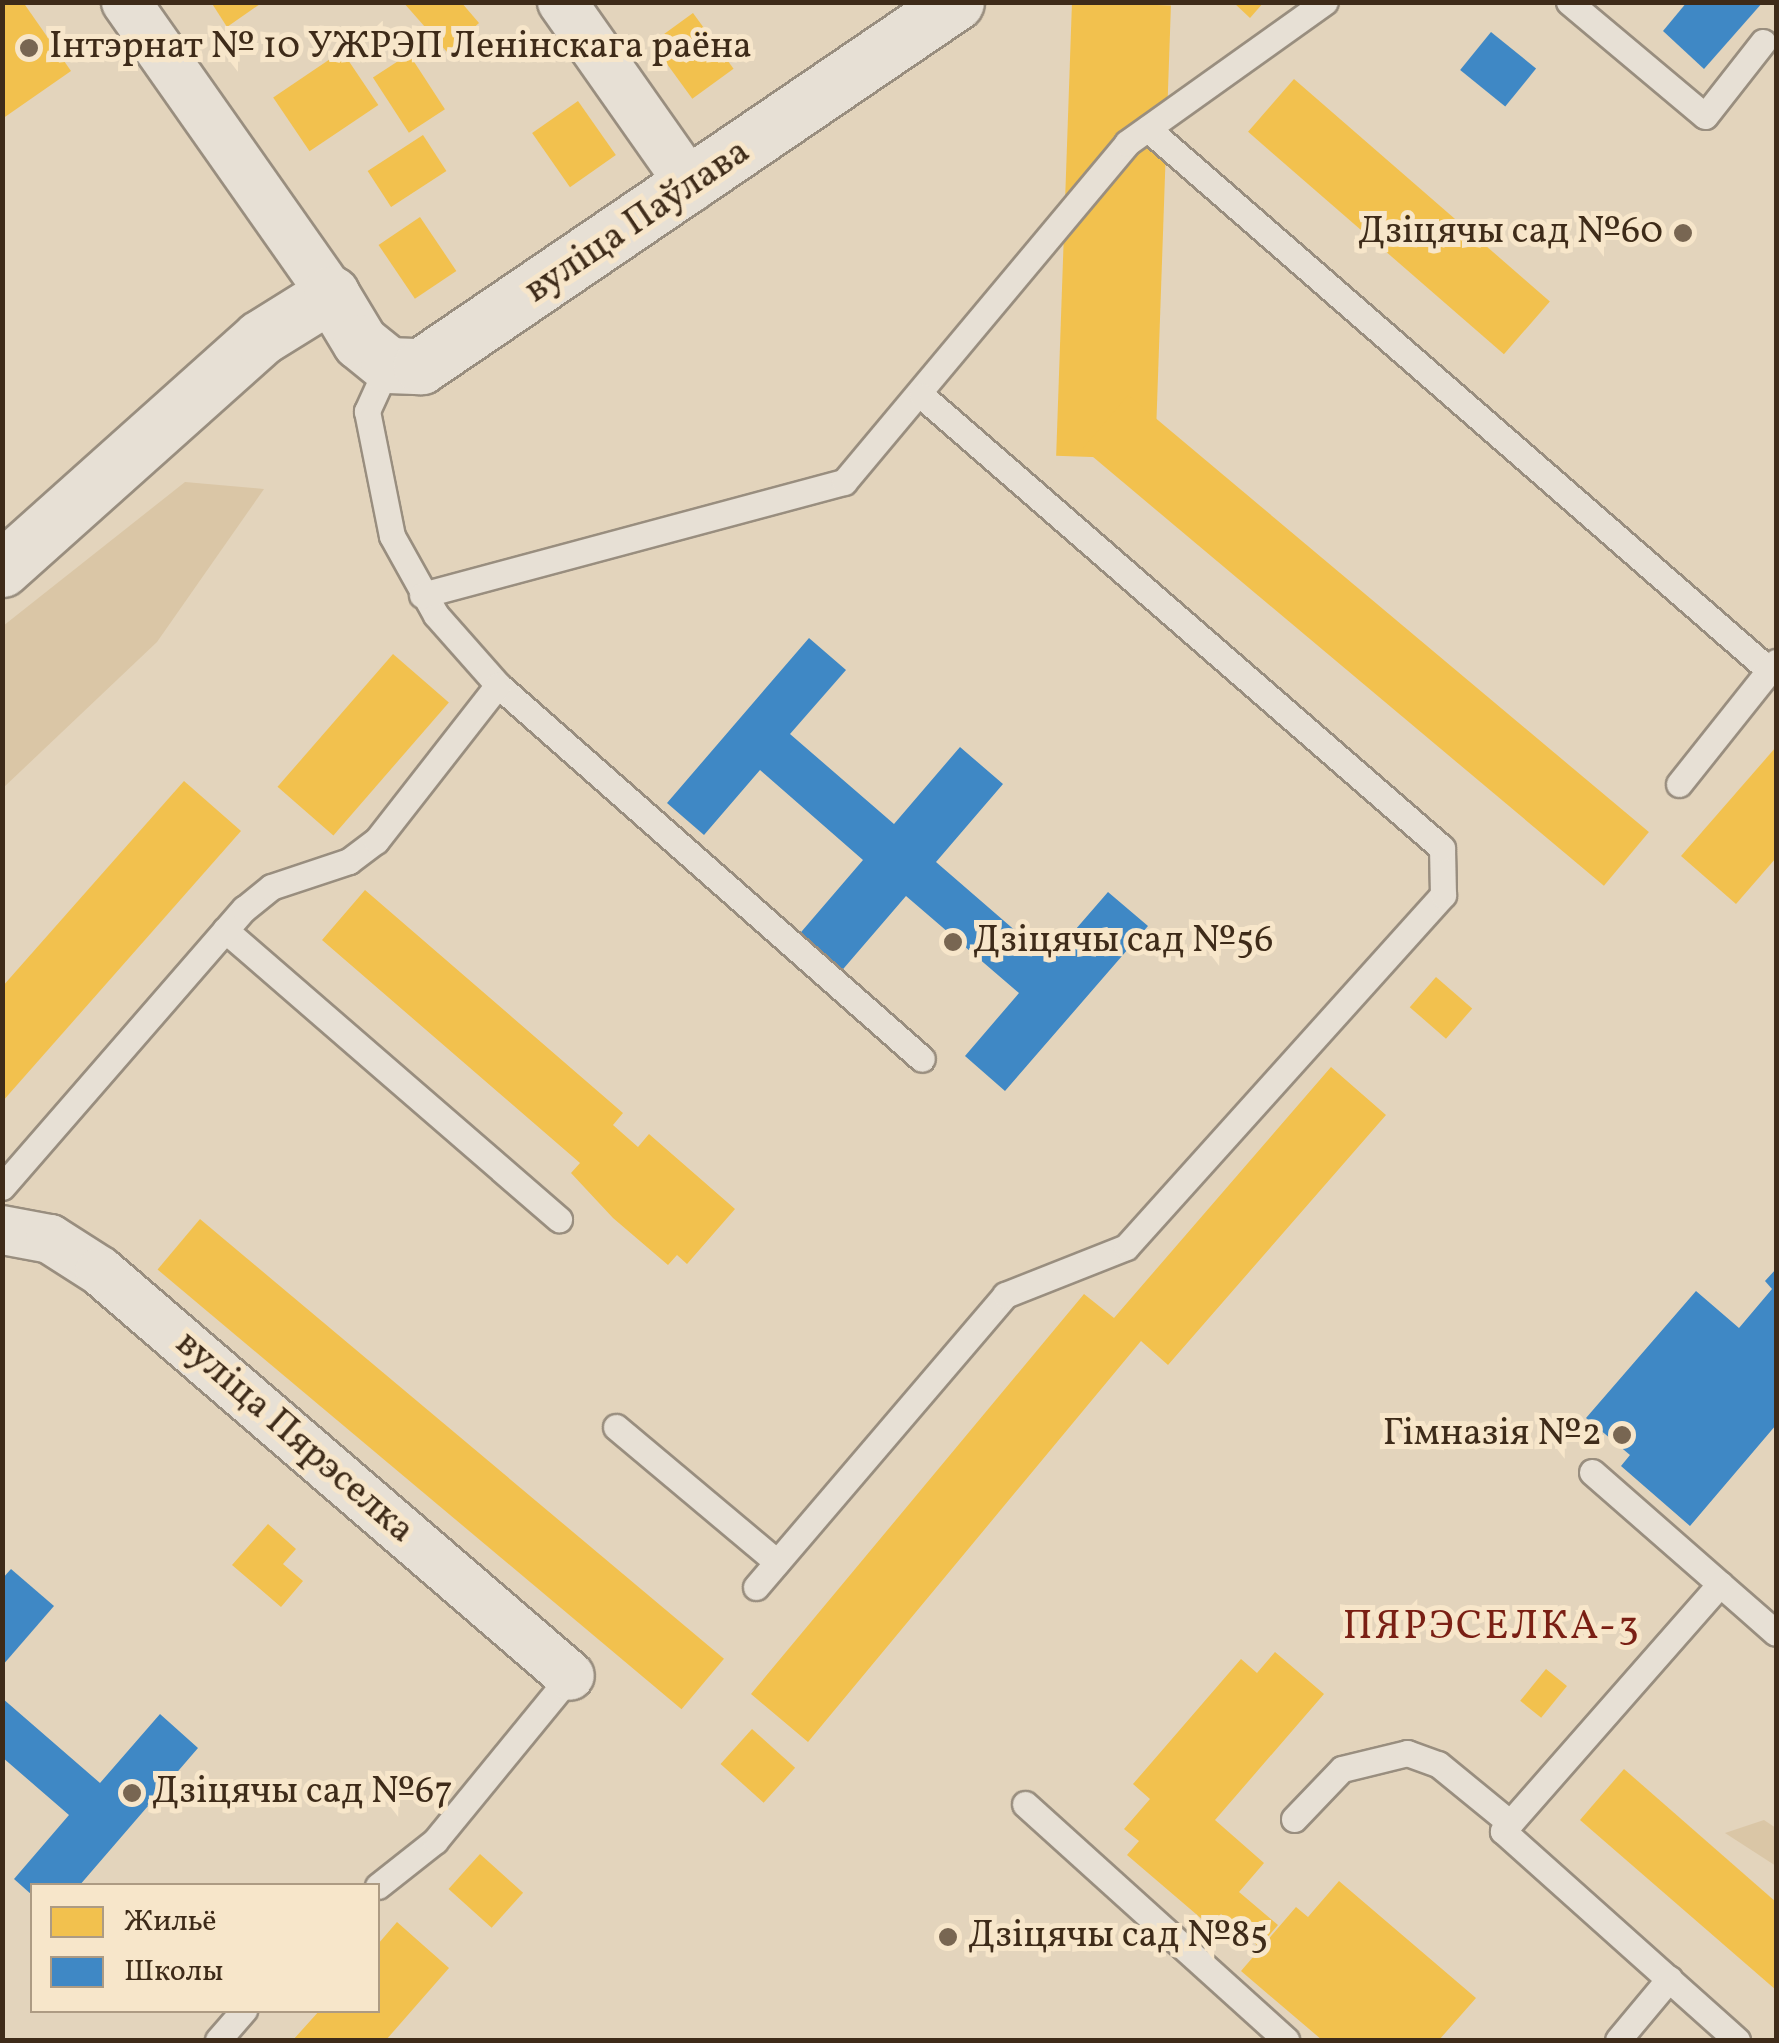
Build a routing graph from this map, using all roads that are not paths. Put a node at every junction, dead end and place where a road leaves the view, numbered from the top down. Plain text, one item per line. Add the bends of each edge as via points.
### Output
1 (126, 2) edge
2 (562, 2) edge
3 (956, 2) edge
4 (1325, 2) edge
5 (1569, 2) edge
6 (1763, 42) dead end
7 (1148, 129) junction
8 (692, 187) junction
9 (331, 294) junction
10 (388, 365) junction
11 (922, 396) junction
12 (2, 569) edge
13 (422, 595) junction
14 (1773, 666) edge
15 (498, 685) junction
16 (1678, 784) dead end
17 (225, 930) junction
18 (922, 1059) dead end
19 (2, 1187) edge
20 (559, 1219) dead end
21 (2, 1230) edge
22 (616, 1427) dead end
23 (1592, 1472) dead end
24 (777, 1562) junction
25 (1720, 1584) junction
26 (756, 1587) dead end
27 (1776, 1633) edge
28 (570, 1676) joint
29 (1025, 1804) dead end
30 (1294, 1819) dead end
31 (1510, 1823) junction
32 (380, 1884) edge
33 (1669, 1979) junction
34 (241, 2013) edge
35 (218, 2040) edge
36 (1286, 2040) edge
37 (1618, 2040) edge
38 (1737, 2040) edge

1 - 9 street
2 - 8 street
3 - 8 street, вуліца Паўлава
4 - 7 lane
5 - 6 lane via 1705,116
7 - 11 lane
7 - 14 lane
8 - 10 street, вуліца Паўлава via 420,366
9 - 10 street via 360,342
9 - 12 street via 260,338
10 - 13 lane via 367,412 392,536
11 - 13 lane via 844,482
11 - 24 lane via 1442,848 1444,895 1126,1248 1005,1295
13 - 15 lane
14 - 16 lane
15 - 17 lane via 376,841 349,861 271,887
15 - 18 lane
17 - 19 lane
17 - 20 lane
21 - 28 street, вуліца Пярэселка via 50,1239 100,1272
22 - 24 lane
23 - 25 lane
24 - 26 lane
25 - 27 lane
25 - 31 lane
28 - 32 lane via 435,1841
29 - 36 lane
30 - 31 lane via 1342,1769 1407,1754 1438,1764
31 - 33 lane via 1503,1832
33 - 37 lane
33 - 38 lane
34 - 35 lane

